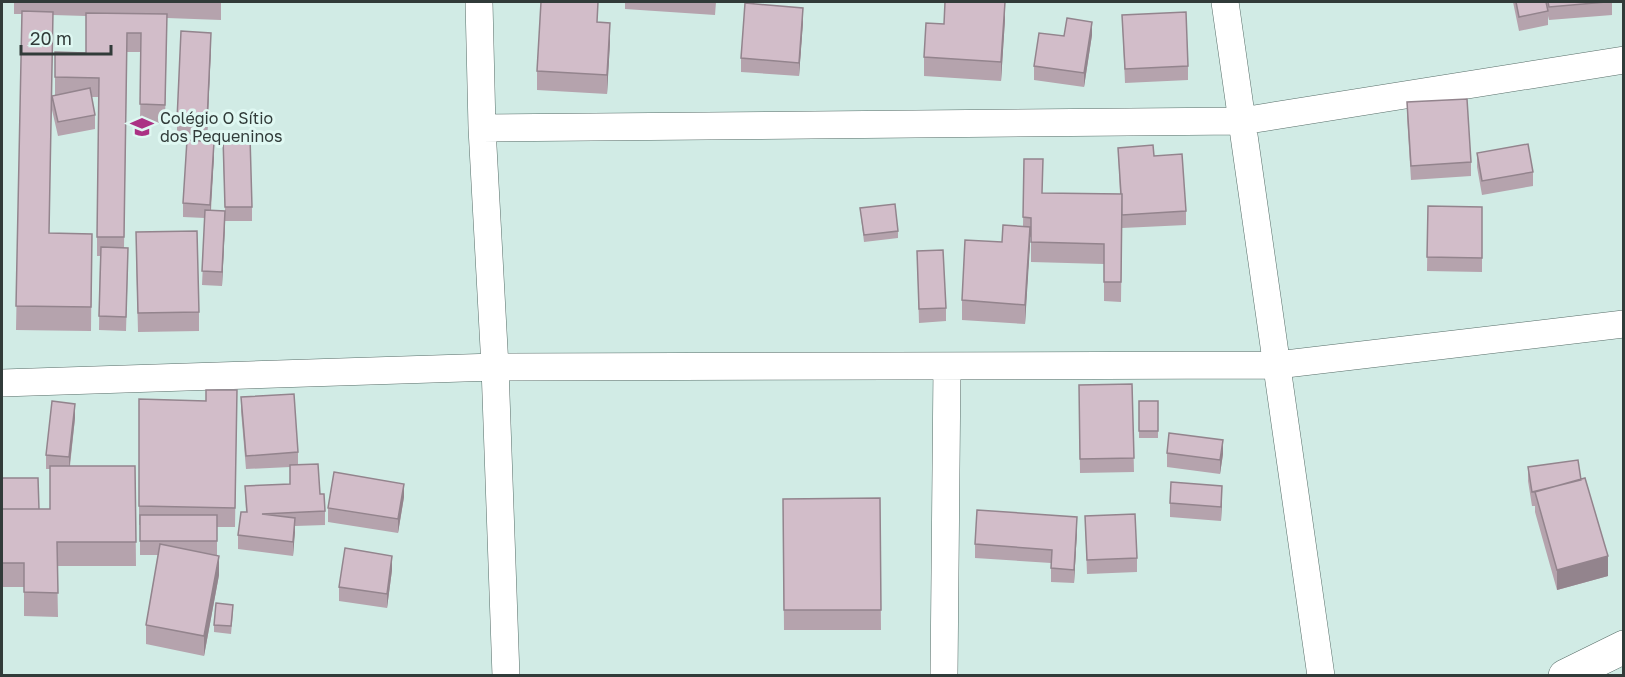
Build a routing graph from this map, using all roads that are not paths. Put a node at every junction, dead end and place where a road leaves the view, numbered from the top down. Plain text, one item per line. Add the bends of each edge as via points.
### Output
1 (479, 2) edge
2 (1225, 2) edge
3 (1623, 60) edge
4 (1242, 121) junction
5 (482, 128) junction
6 (1623, 324) edge
7 (1277, 365) junction
8 (947, 366) junction
9 (495, 367) junction
10 (2, 383) edge
11 (1623, 647) edge
12 (506, 675) edge
13 (944, 675) edge
14 (1320, 675) edge
15 (1565, 675) edge

1 - 5 street
2 - 4 street
3 - 4 street
4 - 5 street
4 - 7 street
5 - 9 street
6 - 7 street
7 - 8 street
7 - 14 street
8 - 9 street
8 - 13 street
9 - 10 street
9 - 12 street
11 - 15 street

